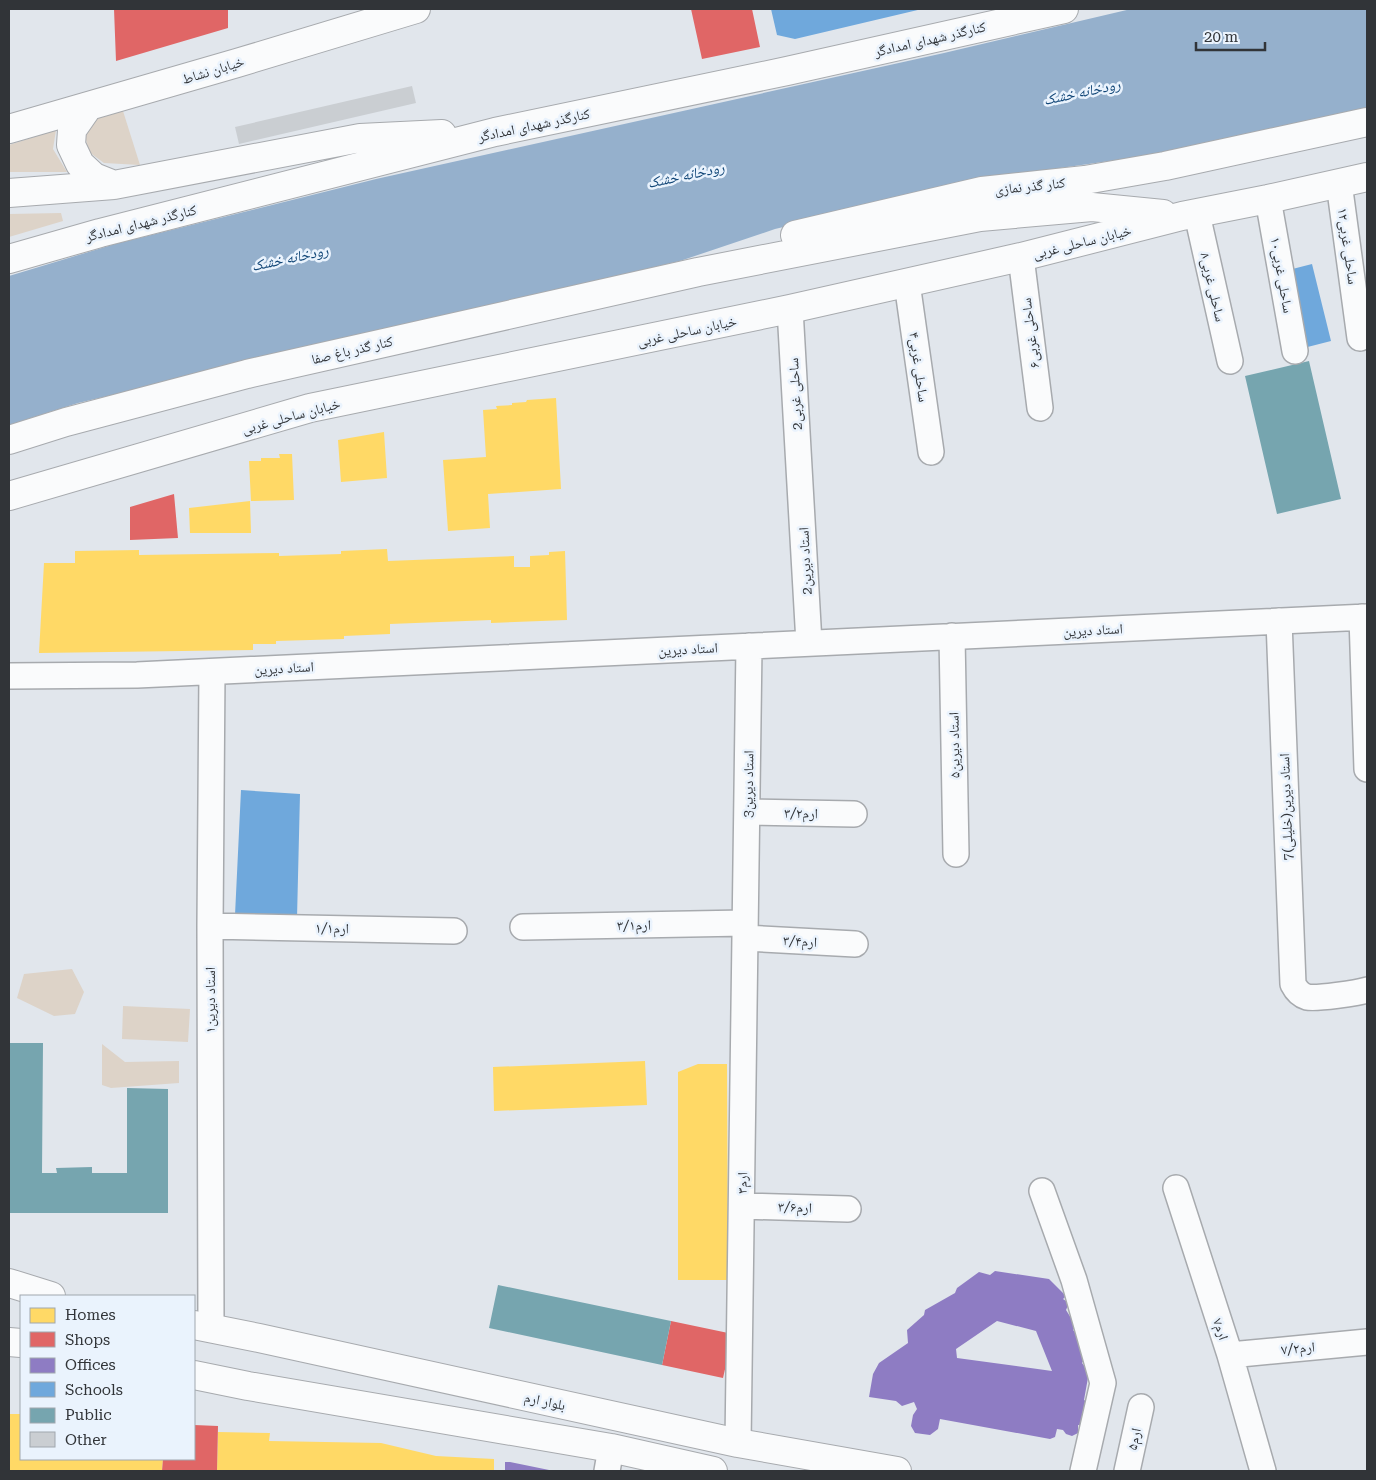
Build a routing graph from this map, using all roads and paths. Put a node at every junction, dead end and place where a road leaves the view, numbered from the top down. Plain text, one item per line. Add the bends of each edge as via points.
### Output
1 (416, 9) edge
2 (1064, 9) edge
3 (88, 107) junction
4 (1367, 122) edge
5 (9, 129) edge
6 (495, 132) junction
7 (1367, 177) edge
8 (1339, 183) junction
9 (114, 185) junction
10 (9, 193) edge
11 (1268, 199) junction
12 (1189, 215) junction
13 (1021, 257) junction
14 (9, 259) edge
15 (698, 272) junction
16 (907, 283) junction
17 (790, 310) junction
18 (1360, 338) dead end
19 (1296, 351) dead end
20 (1230, 361) dead end
21 (1040, 408) dead end
22 (9, 440) edge
23 (931, 452) dead end
24 (800, 479) joint
25 (9, 496) edge
26 (1364, 617) edge
27 (1279, 621) junction
28 (952, 636) junction
29 (809, 643) junction
30 (749, 646) junction
31 (212, 672) junction
32 (9, 676) edge
33 (1367, 768) edge
34 (747, 812) junction
35 (854, 814) dead end
36 (956, 854) dead end
37 (210, 926) junction
38 (523, 927) dead end
39 (745, 930) junction
40 (454, 931) dead end
41 (855, 944) dead end
42 (1367, 990) edge
43 (1176, 1188) dead end
44 (1042, 1191) dead end
45 (742, 1206) junction
46 (848, 1210) dead end
47 (9, 1283) edge
48 (48, 1295) edge
49 (202, 1327) edge
50 (1367, 1342) edge
51 (1230, 1355) junction
52 (195, 1374) edge
53 (1141, 1407) dead end
54 (738, 1443) junction
55 (609, 1460) edge
56 (713, 1471) edge
57 (897, 1471) edge
58 (1083, 1471) edge
59 (1127, 1471) edge
60 (1262, 1471) edge

1 - 3 main road, خیابان نشاط
2 - 6 main road, کنارگذر شهدای امدادگر via 787,72
3 - 5 main road, خیابان نشاط
3 - 9 main road via 72,130 71,145 80,164 94,178
4 - 15 main road, کنار گذر نمازی via 1165,166 1085,180 982,191 789,236
6 - 9 main road via 360,138
6 - 14 main road, کنارگذر شهدای امدادگر
7 - 8 main road, خیابان ساحلی غربی
8 - 11 main road, خیابان ساحلی غربی
8 - 18 street, ساحلی غربی۱۲
9 - 10 main road
11 - 12 main road, خیابان ساحلی غربی
11 - 19 street, ساحلی غربی۱۰
12 - 13 main road, خیابان ساحلی غربی
12 - 15 main road via 1092,208 980,217
12 - 20 street, ساحلی غربی۸
13 - 16 main road, خیابان ساحلی غربی
13 - 21 street, ساحلی غربی۶
15 - 22 main road, کنار گذر باغ صفا via 247,374
16 - 17 main road, خیابان ساحلی غربی
16 - 23 street, ساحلی غربی۴
17 - 24 street, 2ساحلی غربی
17 - 25 main road, خیابان ساحلی غربی via 310,408
24 - 29 street, 2استاد دیرین
26 - 27 street, استاد دیرین
26 - 33 street
27 - 28 street, استاد دیرین
27 - 42 street, 7استاد دیرین(خلیلی) via 1293,984 1298,992 1308,997
28 - 29 street, استاد دیرین
28 - 36 street, استاد دیرین۵
29 - 30 street, استاد دیرین
30 - 31 street, استاد دیرین
30 - 34 street, 3استاد دیرین
31 - 32 street, استاد دیرین
31 - 37 street, استاد دیرین۱
34 - 35 street, ۳/۲ارم
34 - 39 street, 3استاد دیرین
37 - 40 street, ۱/۱ارم
37 - 49 street, استاد دیرین۱
38 - 39 street, ۳/۱ارم
39 - 41 street, ۳/۴ارم
39 - 45 street, ارم۳
43 - 51 street, ارم۷
44 - 58 street via 1074,1280 1103,1383
45 - 46 street, ۳/۶ارم
45 - 54 street, ارم۳
47 - 48 main road
49 - 54 main road, بلوار ارم
50 - 51 street, ۷/۲ارم
51 - 60 street, ارم۷
52 - 55 main road
53 - 59 street, ارم۵
54 - 57 main road, بلوار ارم
55 - 56 main road

